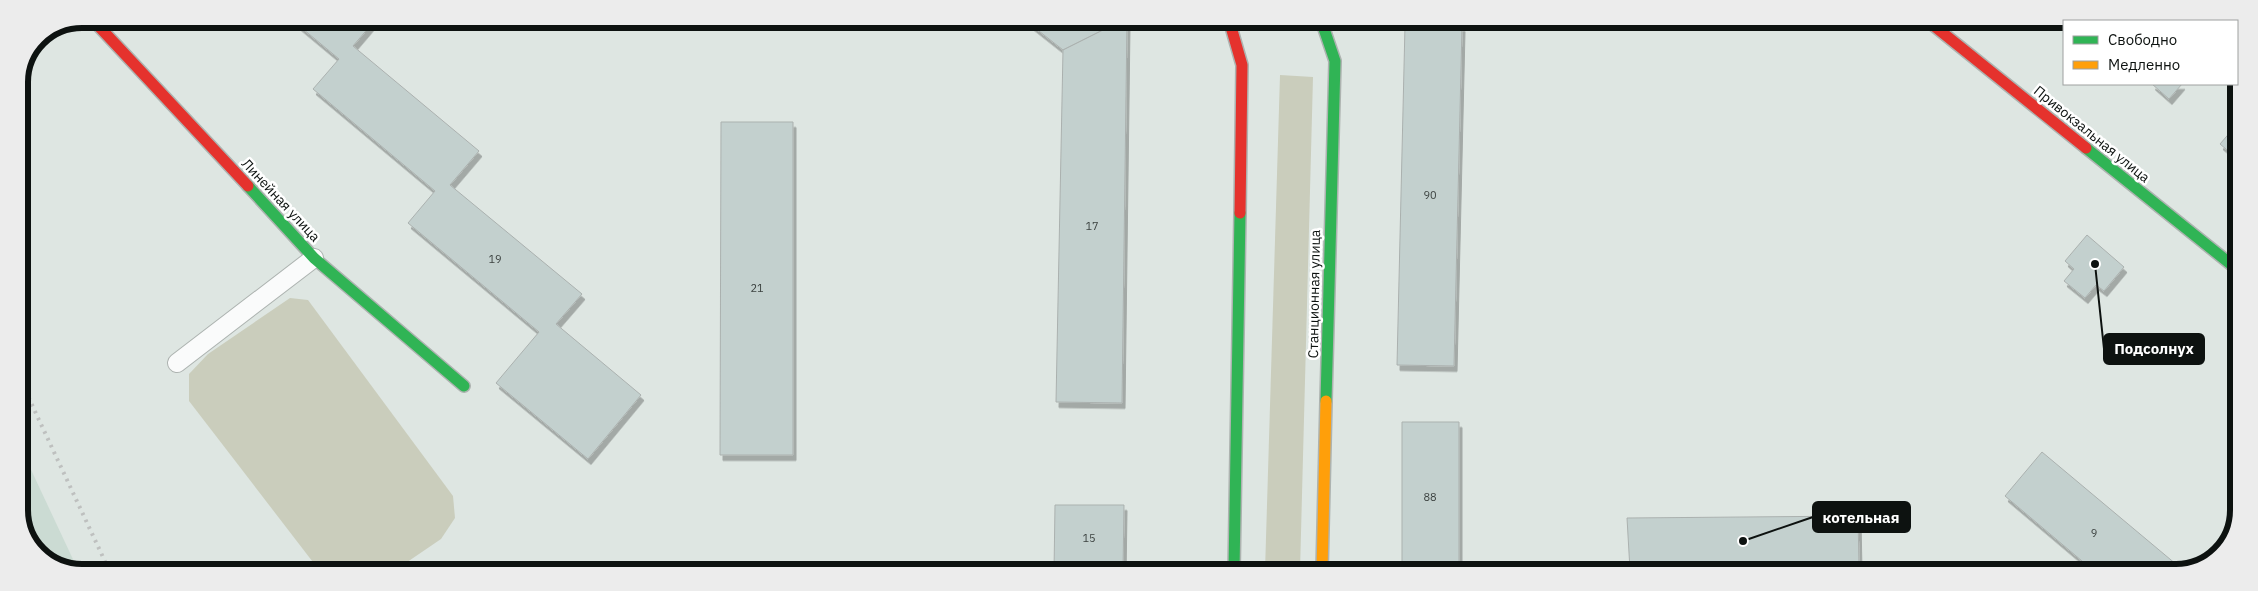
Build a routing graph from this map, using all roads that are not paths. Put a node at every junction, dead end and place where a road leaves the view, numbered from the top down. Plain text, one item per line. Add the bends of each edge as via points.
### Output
1 (99, 27) edge
2 (1231, 27) edge
3 (1323, 27) edge
4 (1937, 27) edge
5 (314, 258) junction
6 (2230, 264) edge
7 (177, 363) dead end
8 (464, 386) dead end
9 (1234, 564) edge
10 (1322, 564) edge

1 - 5 street, Линейная улица
2 - 9 street via 1242,65
3 - 10 street, Станционная улица via 1334,61
4 - 6 street, Привокзальная улица
5 - 7 lane
5 - 8 street, Линейная улица

